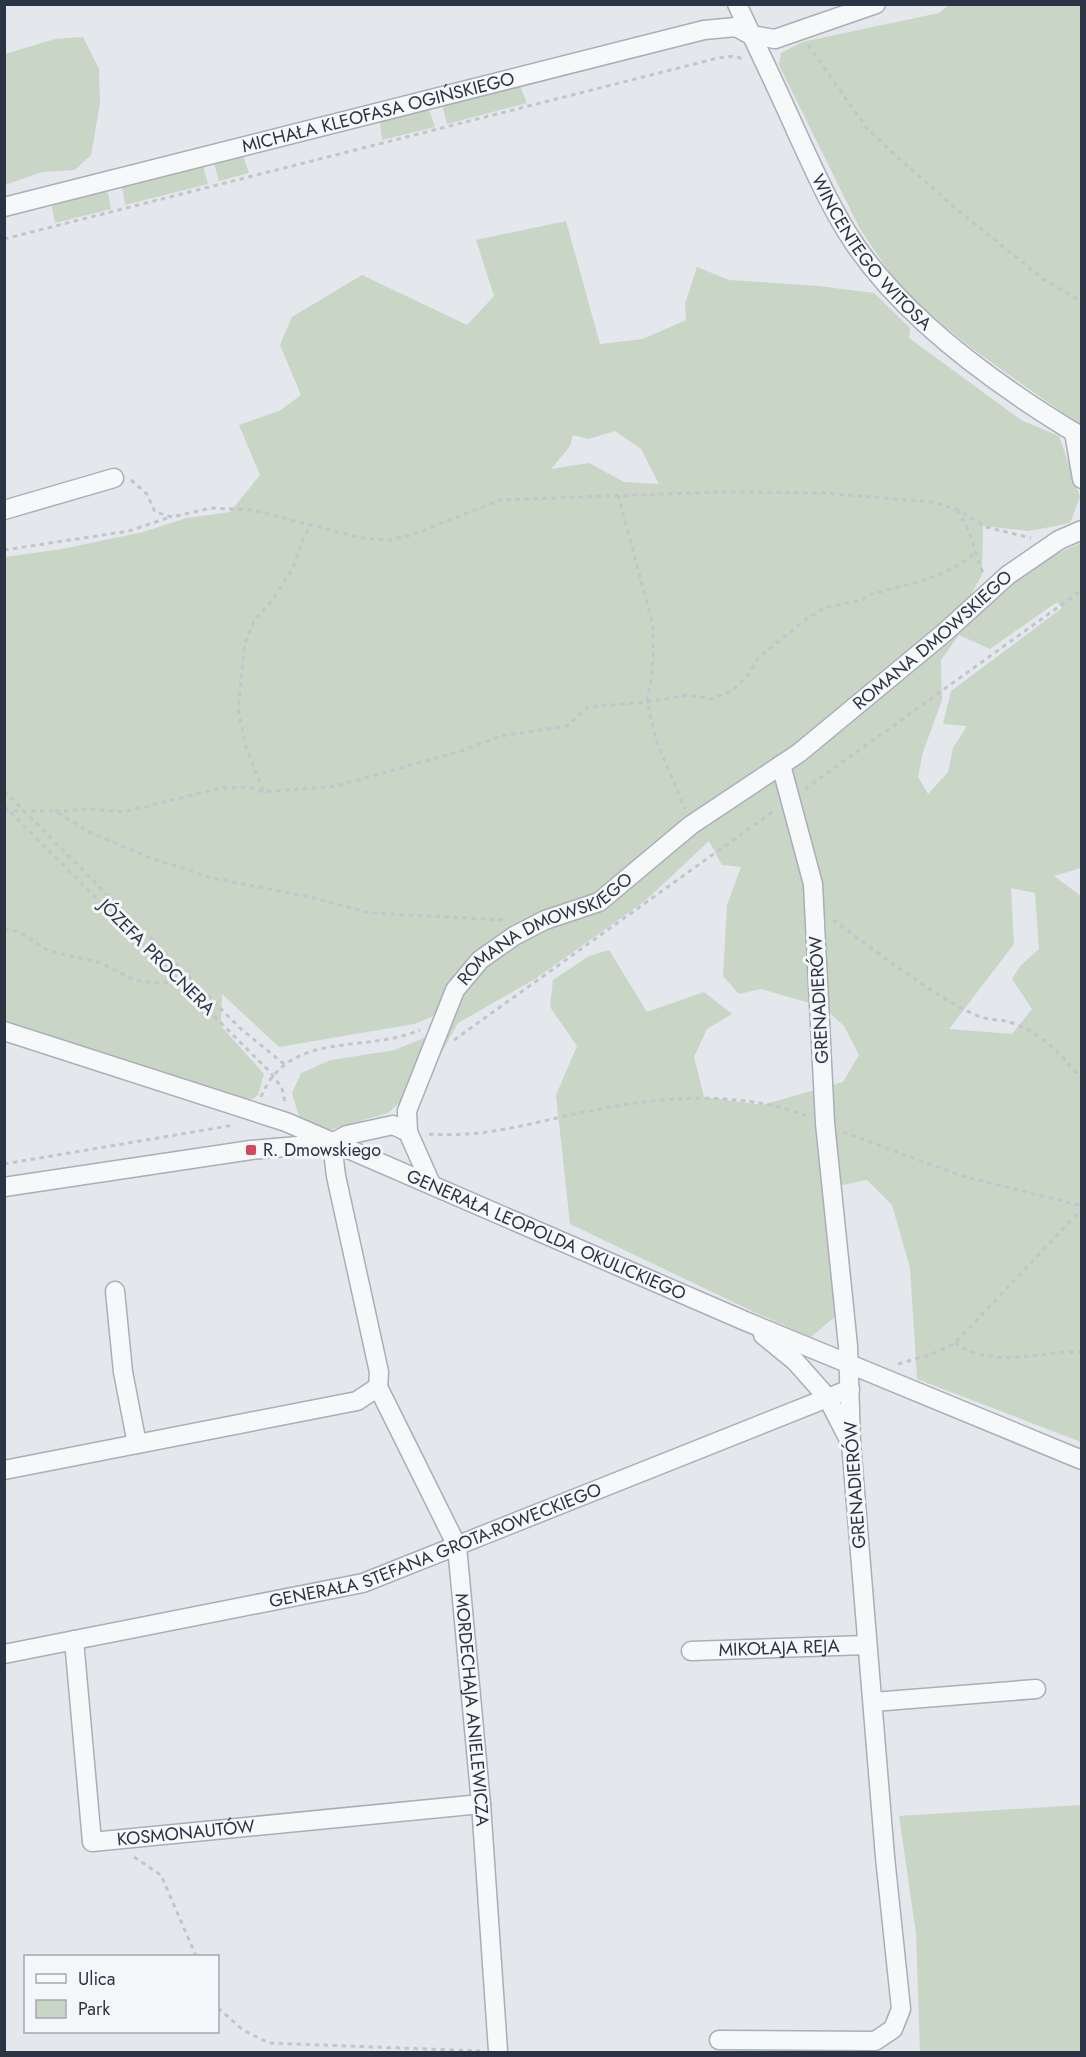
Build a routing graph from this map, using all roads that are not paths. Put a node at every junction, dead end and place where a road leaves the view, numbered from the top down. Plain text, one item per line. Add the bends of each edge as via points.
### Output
1 (738, 4) edge
2 (876, 4) edge
3 (752, 35) junction
4 (4, 207) edge
5 (1078, 435) edge
6 (114, 478) road end
7 (1082, 479) edge
8 (4, 510) edge
9 (1082, 530) edge
10 (781, 765) junction
11 (4, 1031) edge
12 (408, 1132) junction
13 (332, 1143) junction
14 (431, 1184) junction
15 (4, 1187) edge
16 (116, 1291) dead end
17 (745, 1321) junction
18 (850, 1365) junction
19 (378, 1386) junction
20 (850, 1389) junction
21 (827, 1397) junction
22 (851, 1443) junction
23 (137, 1444) junction
24 (1082, 1460) edge
25 (4, 1470) edge
26 (457, 1546) junction
27 (74, 1640) junction
28 (867, 1645) junction
29 (691, 1651) dead end
30 (4, 1654) edge
31 (1036, 1689) dead end
32 (873, 1702) junction
33 (481, 1804) junction
34 (719, 2040) dead end
35 (879, 2047) edge
36 (498, 2051) edge

1 - 3 street, WINCENTEGO WITOSA
2 - 3 street, MICHAŁA KLEOFASA OGIŃSKIEGO via 775,39
3 - 4 street, MICHAŁA KLEOFASA OGIŃSKIEGO via 736,27 704,30
3 - 5 street, WINCENTEGO WITOSA via 830,204 886,285 928,327
5 - 7 street
6 - 8 street
9 - 10 street, ROMANA DMOWSKIEGO via 1059,540 990,590 944,633
10 - 12 street, ROMANA DMOWSKIEGO via 691,825 599,902 514,936 480,960 455,990 407,1111
10 - 18 street, GRENADIERÓW via 813,884 825,1123
11 - 13 street, GENERAŁA LEOPOLDA OKULICKIEGO via 256,1110
12 - 13 street via 393,1125 347,1135
12 - 14 street
13 - 14 street, GENERAŁA LEOPOLDA OKULICKIEGO
13 - 15 street via 252,1150
13 - 19 street via 379,1372
14 - 17 street, GENERAŁA LEOPOLDA OKULICKIEGO
16 - 23 street via 123,1372
17 - 18 street, GENERAŁA LEOPOLDA OKULICKIEGO
17 - 21 street via 795,1361
18 - 20 street, GRENADIERÓW
18 - 24 street, GENERAŁA LEOPOLDA OKULICKIEGO
19 - 23 street via 357,1401
19 - 26 street, MORDECHAJA ANIELEWICZA
20 - 21 street, GENERAŁA STEFANA GROTA-ROWECKIEGO
20 - 22 street, GRENADIERÓW
21 - 22 street
21 - 26 street, GENERAŁA STEFANA GROTA-ROWECKIEGO
22 - 28 street, GRENADIERÓW
23 - 25 street
26 - 27 street, GENERAŁA STEFANA GROTA-ROWECKIEGO via 363,1583
26 - 33 street, MORDECHAJA ANIELEWICZA
27 - 30 street, GENERAŁA STEFANA GROTA-ROWECKIEGO
27 - 33 street, KOSMONAUTÓW via 92,1842
28 - 29 street, MIKOŁAJA REJA
28 - 32 street, GRENADIERÓW
31 - 32 street
32 - 35 street, GRENADIERÓW via 901,2008 893,2030
33 - 36 street, MORDECHAJA ANIELEWICZA
34 - 35 street, GRENADIERÓW

